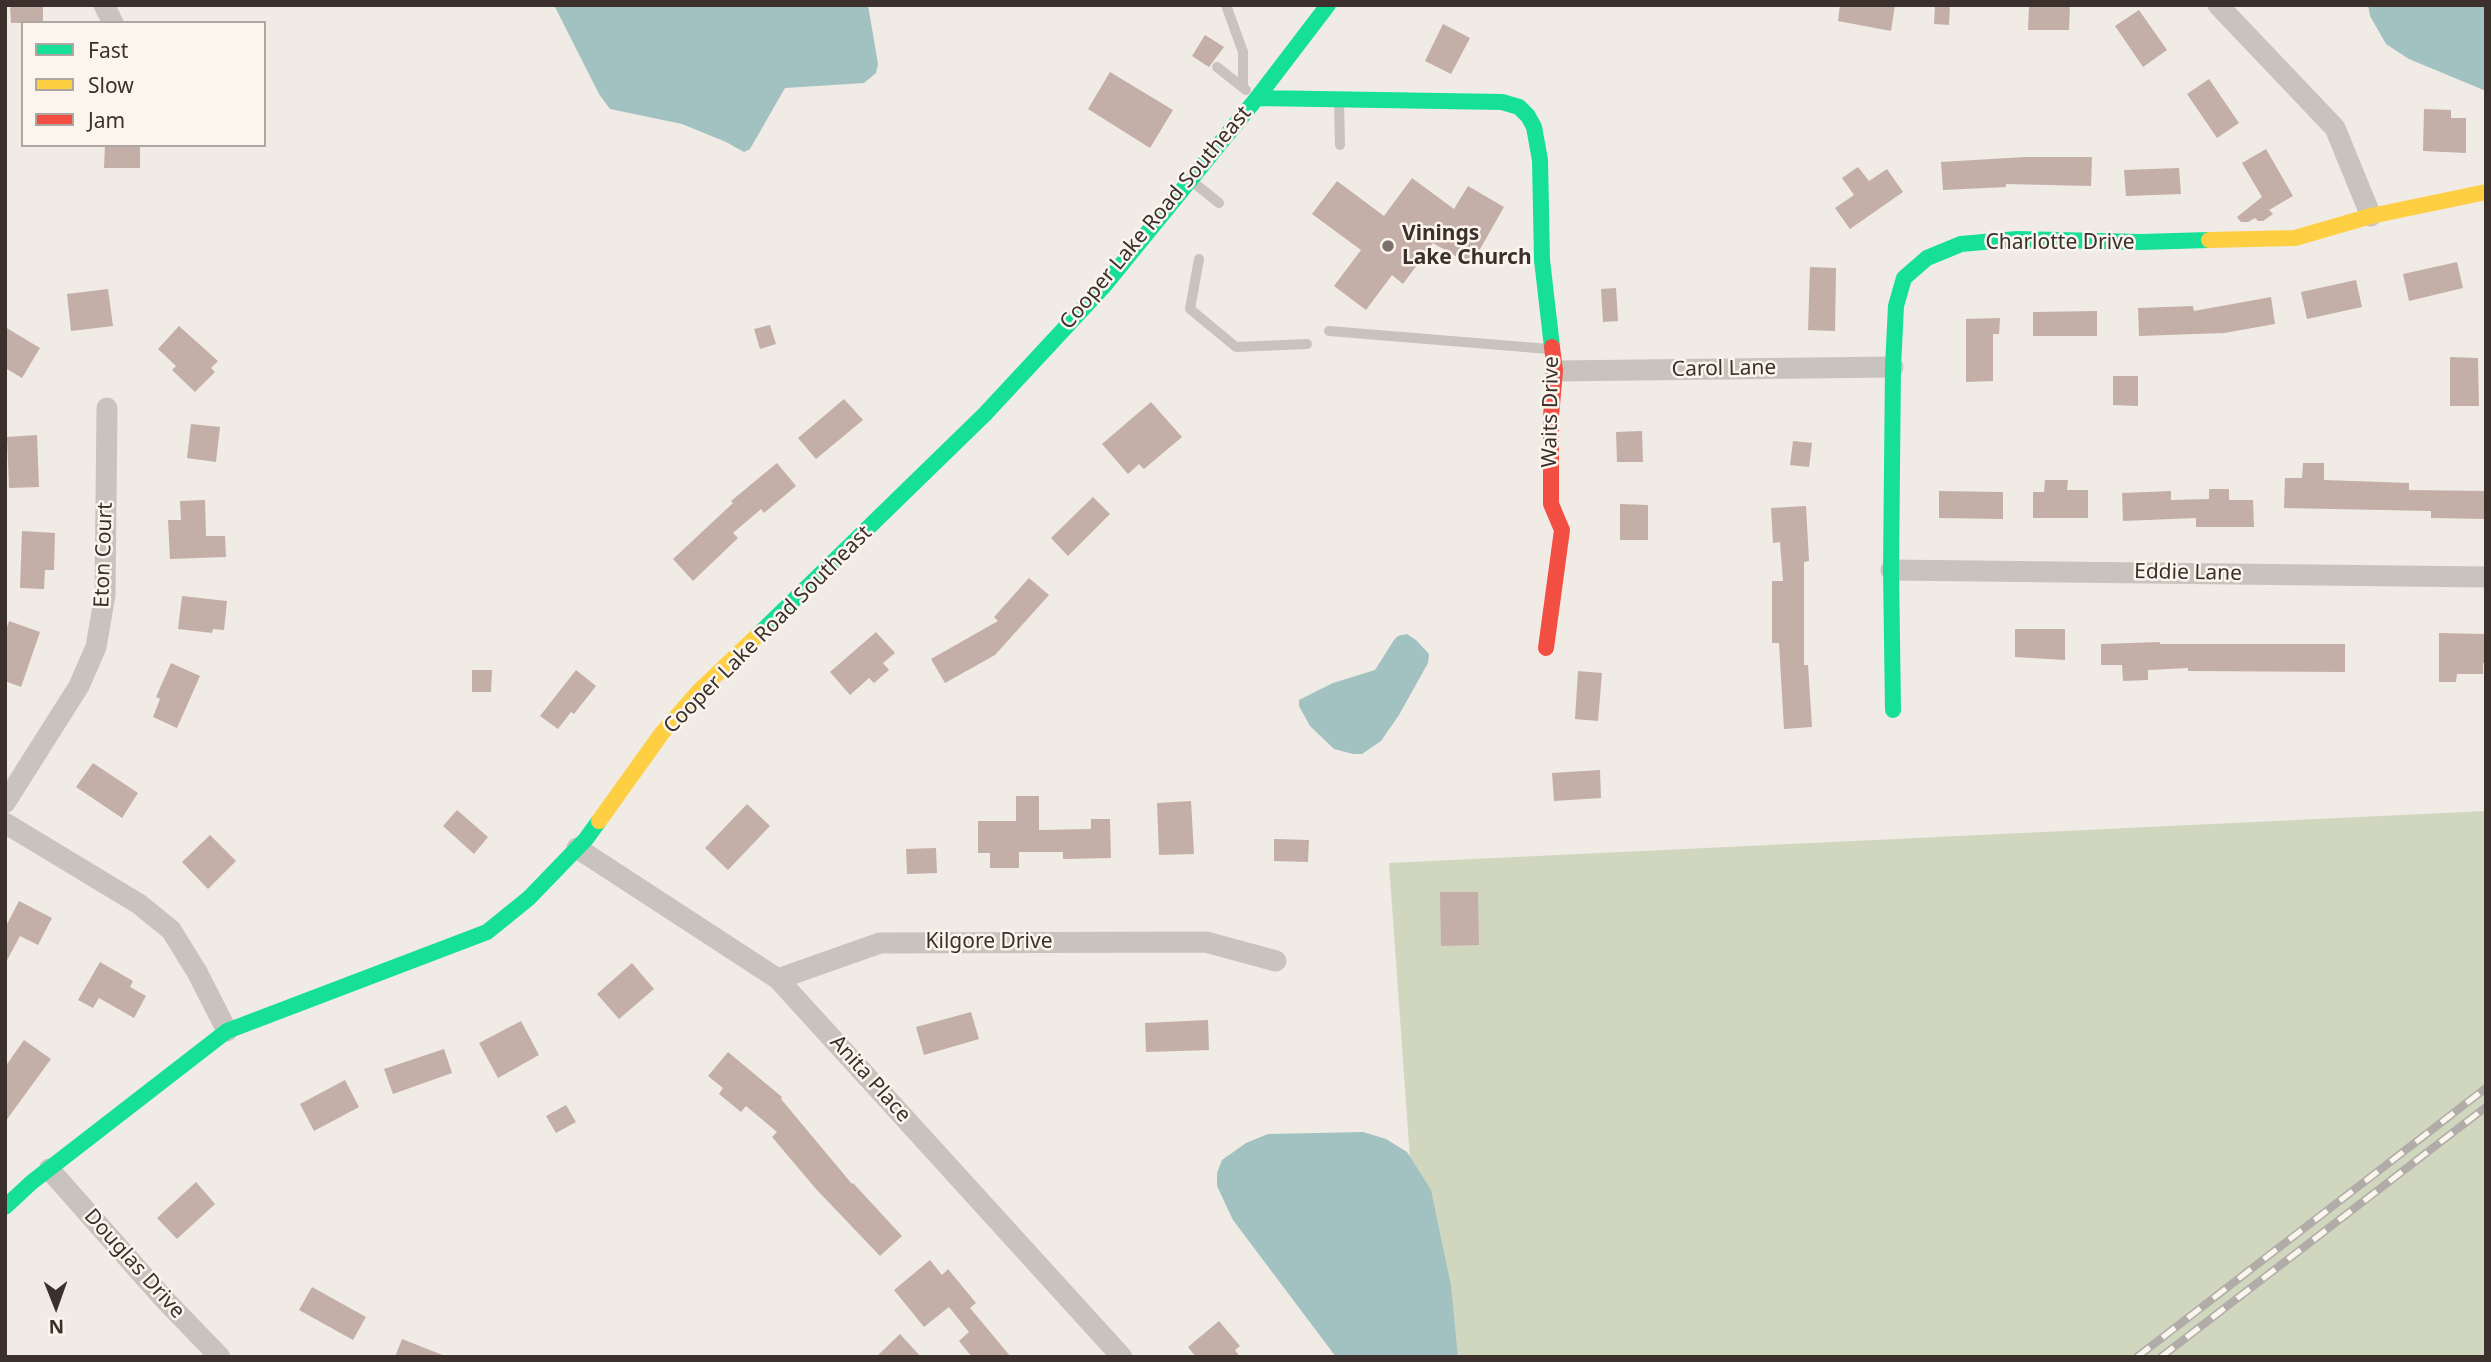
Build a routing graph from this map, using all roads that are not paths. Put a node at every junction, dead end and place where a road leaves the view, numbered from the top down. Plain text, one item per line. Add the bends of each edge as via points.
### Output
1 (104, 5) edge
2 (1226, 5) edge
3 (1328, 5) edge
4 (2218, 5) edge
5 (112, 21) edge
6 (1217, 67) dead end
7 (1250, 92) junction
8 (1339, 100) junction
9 (1340, 145) dead end
10 (1191, 180) junction
11 (2486, 192) edge
12 (1219, 203) dead end
13 (2371, 216) junction
14 (1199, 258) dead end
15 (1329, 331) dead end
16 (1307, 344) dead end
17 (1553, 349) junction
18 (1893, 367) junction
19 (1555, 371) junction
20 (107, 408) dead end
21 (1891, 570) junction
22 (2486, 577) edge
23 (1546, 648) dead end
24 (1893, 710) dead end
25 (5, 803) edge
26 (5, 823) edge
27 (577, 848) junction
28 (1276, 961) dead end
29 (778, 979) junction
30 (228, 1031) junction
31 (49, 1169) junction
32 (5, 1207) edge
33 (220, 1357) edge
34 (1122, 1357) edge

1 - 5 street
2 - 7 lane via 1243,52
3 - 7 street, Cooper Lake Road Southeast
4 - 13 street via 2335,128
6 - 7 lane
7 - 8 street, Waits Drive
7 - 10 street, Cooper Lake Road Southeast
8 - 9 lane
8 - 17 street, Waits Drive via 1485,100 1519,107 1528,116 1538,142 1542,260
10 - 12 lane
10 - 27 street, Cooper Lake Road Southeast via 1104,286 985,414 699,691
11 - 13 street, Charlotte Drive
13 - 18 street, Charlotte Drive via 2295,238 2017,239 1961,244 1927,258 1904,278 1896,306
14 - 16 lane via 1190,309 1236,347
15 - 17 lane
17 - 19 street, Waits Drive
18 - 19 street, Carol Lane
18 - 21 street, Charlotte Drive
19 - 23 street, Waits Drive via 1550,503 1562,530
20 - 25 street, Eton Court via 106,595 96,647 79,686
21 - 22 street, Eddie Lane
21 - 24 street, Charlotte Drive
26 - 30 street via 139,904 171,930
27 - 29 street, Anita Place
27 - 30 street, Cooper Lake Road Southeast via 529,898 487,932
28 - 29 street, Kilgore Drive via 1206,942 880,943
29 - 34 street, Anita Place
30 - 31 street, Cooper Lake Road Southeast
31 - 32 street, Cooper Lake Road Southeast
31 - 33 street, Douglas Drive

